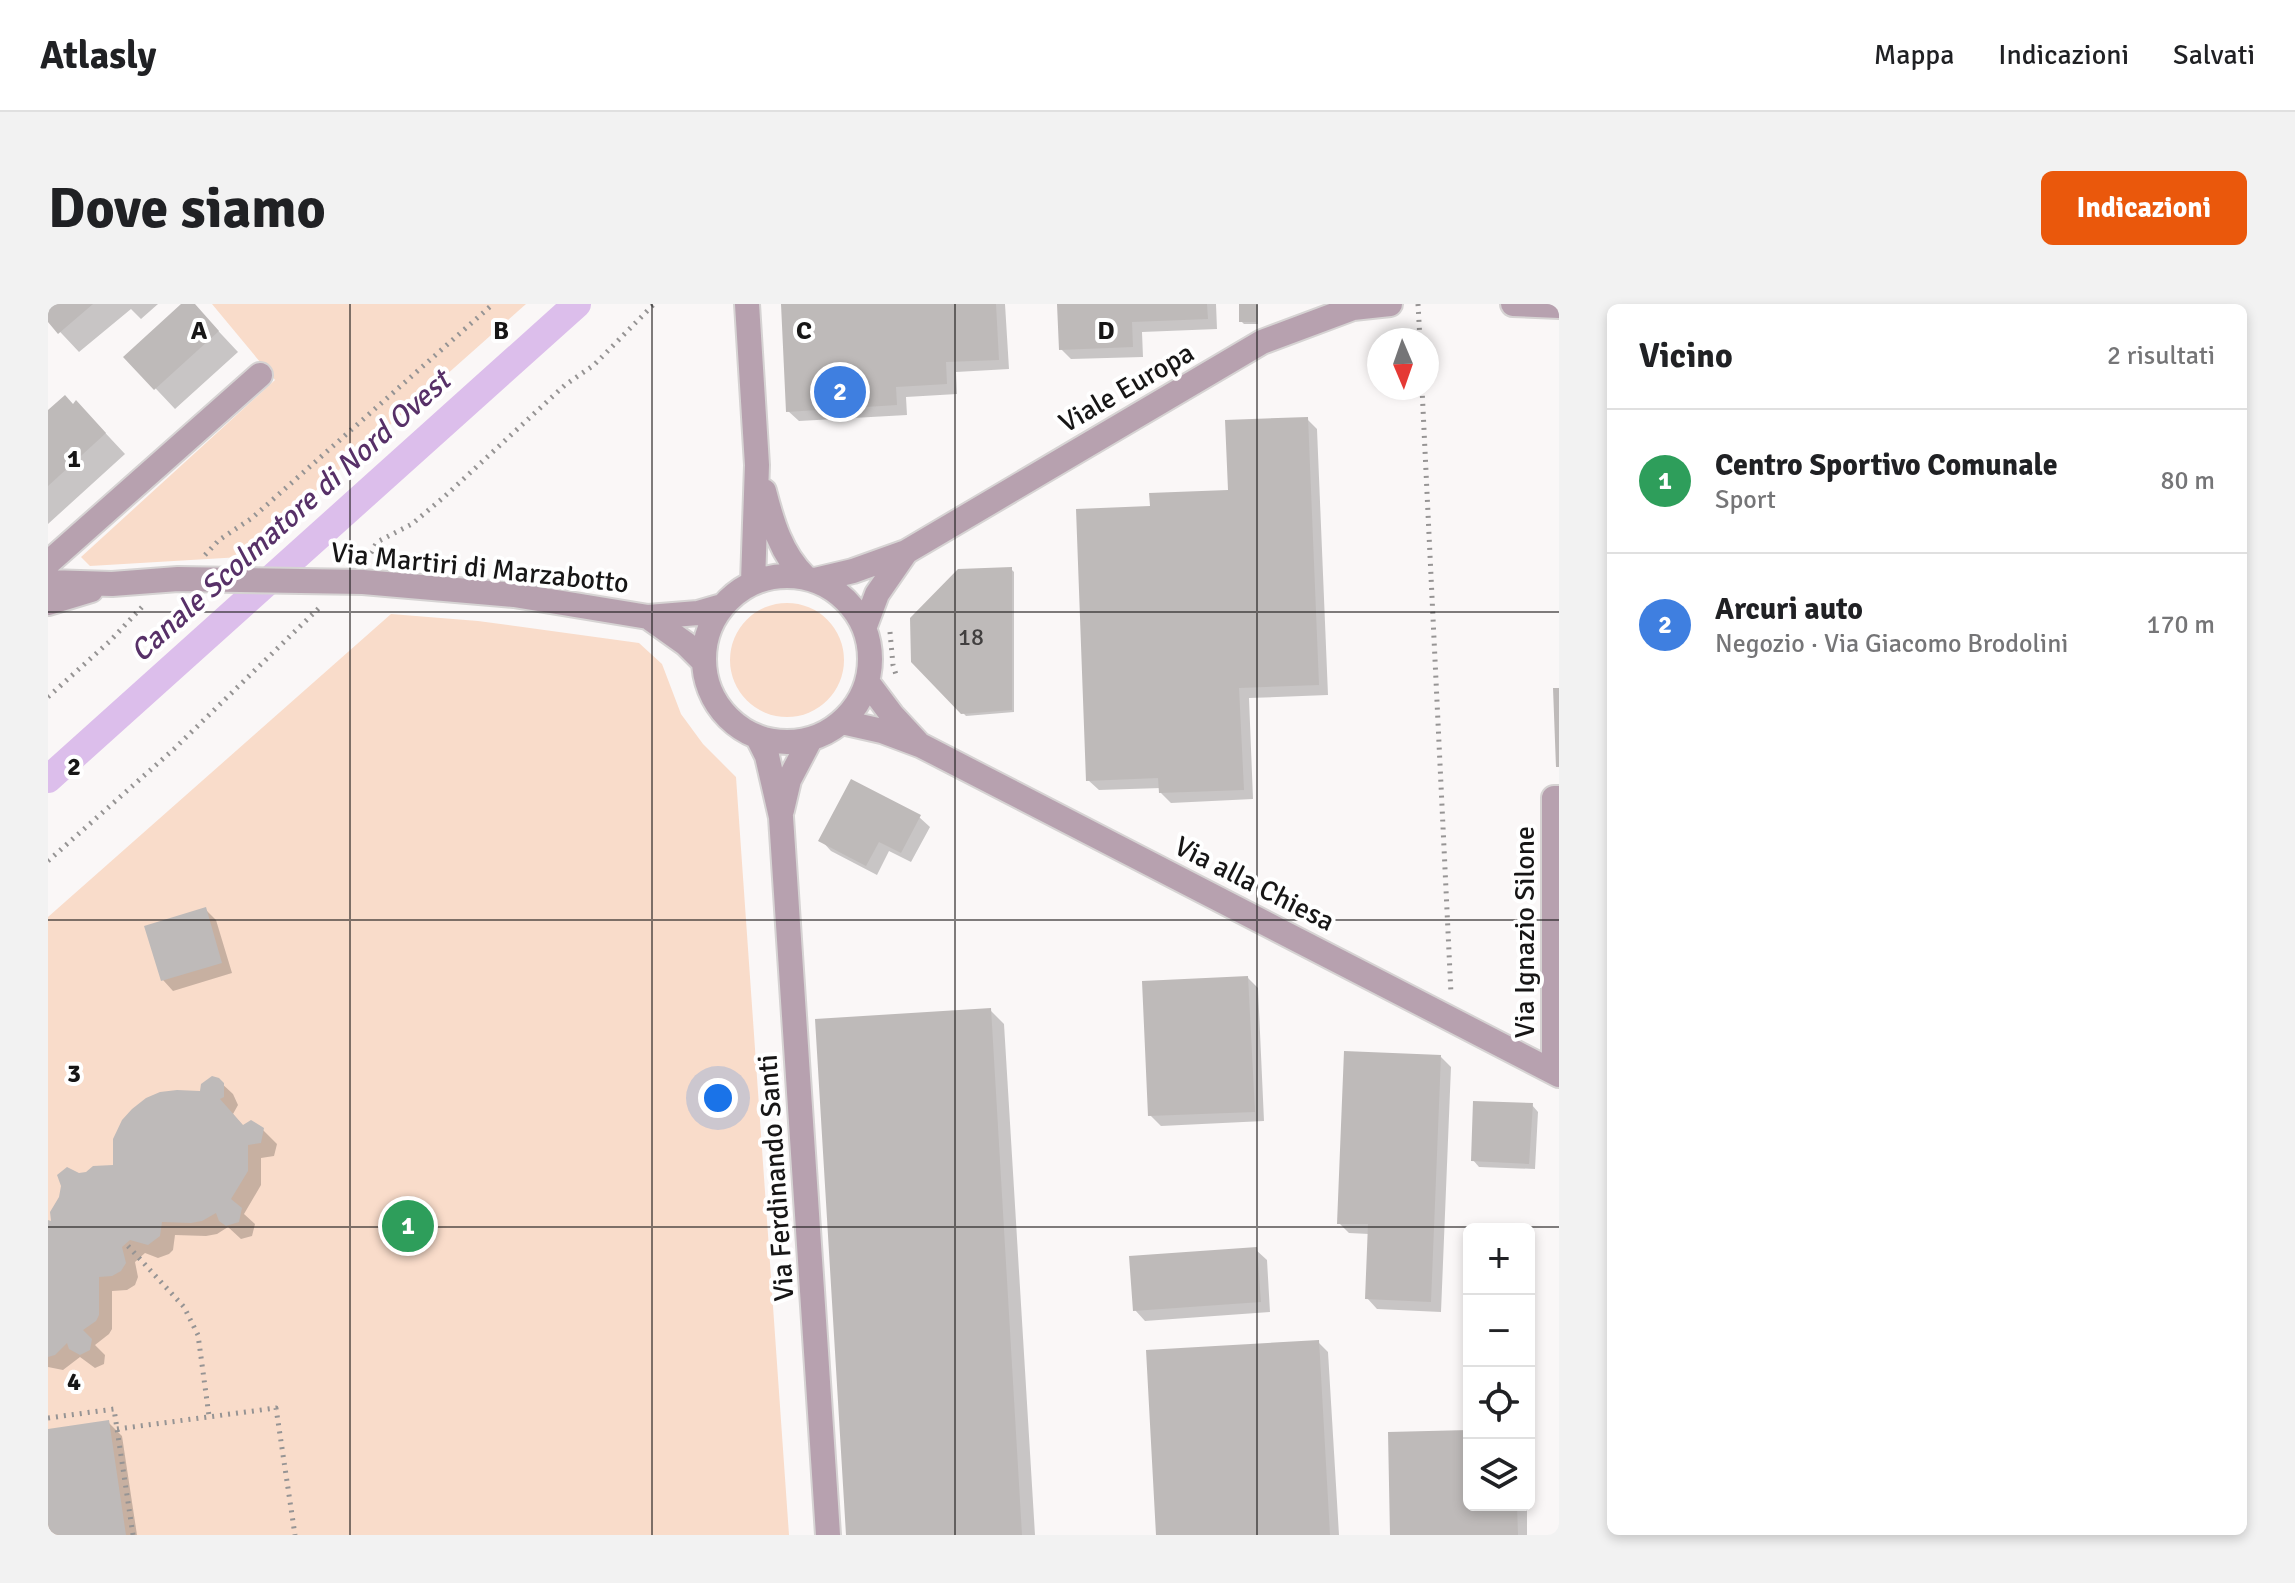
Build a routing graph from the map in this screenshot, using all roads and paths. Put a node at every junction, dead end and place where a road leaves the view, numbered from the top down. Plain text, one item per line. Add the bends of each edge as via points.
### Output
1 (493, 304) edge
2 (654, 304) edge
3 (747, 304) edge
4 (1390, 304) edge
5 (1418, 304) edge
6 (1513, 304) edge
7 (1353, 306) edge
8 (1559, 306) edge
9 (1419, 328) edge
10 (260, 375) dead end
11 (1423, 400) edge
12 (757, 465) junction
13 (906, 552) junction
14 (48, 563) edge
15 (810, 578) junction
16 (190, 579) junction
17 (345, 581) junction
18 (48, 582) edge
19 (753, 582) junction
20 (112, 584) junction
21 (48, 603) edge
22 (722, 606) junction
23 (648, 617) junction
24 (865, 626) junction
25 (703, 661) junction
26 (868, 683) junction
27 (48, 697) edge
28 (842, 722) junction
29 (758, 738) junction
30 (810, 740) junction
31 (922, 746) junction
32 (1559, 798) edge
33 (781, 817) junction
34 (48, 861) edge
35 (1452, 1019) junction
36 (1556, 1073) edge
37 (128, 1246) dead end
38 (209, 1416) junction
39 (48, 1418) edge
40 (117, 1429) junction
41 (133, 1535) edge
42 (295, 1535) edge
43 (828, 1535) edge

1 - 16 path via 252,518 219,540
2 - 17 path via 594,365 565,385 444,497 412,524 377,542 365,564
3 - 12 street
4 - 7 street, Viale Europa
5 - 9 path
6 - 8 street
7 - 13 street, Viale Europa via 1262,342
10 - 14 street
11 - 35 path
12 - 15 street via 787,556
12 - 19 street
13 - 15 street, Viale Europa via 853,571
13 - 24 street, Viale Europa via 877,594
15 - 19 street
15 - 24 street via 836,590
16 - 17 street, Via Martiri di Marzabotto
16 - 20 street, Via Martiri di Marzabotto
16 - 27 path via 140,609
17 - 23 street, Via Martiri di Marzabotto via 514,595
17 - 34 path via 236,690
18 - 20 street, Via Martiri di Marzabotto
19 - 22 street
20 - 21 street, Via Martiri di Marzabotto
22 - 23 street, Via Martiri di Marzabotto
22 - 25 street via 705,641
23 - 25 street, Via Martiri di Marzabotto
24 - 26 street via 871,654
25 - 29 street via 719,708
26 - 28 street
26 - 31 street, Via alla Chiesa
28 - 30 street
28 - 31 street, Via alla Chiesa
29 - 30 street
29 - 33 street, Via Ferdinando Santi
30 - 33 street, Via Ferdinando Santi via 789,780
31 - 35 street, Via alla Chiesa
32 - 36 street, Via Ignazio Silone via 1554,798
33 - 43 street, Via Ferdinando Santi
35 - 36 street, Via alla Chiesa
37 - 38 path via 184,1307 198,1335
38 - 40 path
38 - 42 path via 276,1408
39 - 40 path via 114,1409
40 - 41 path

